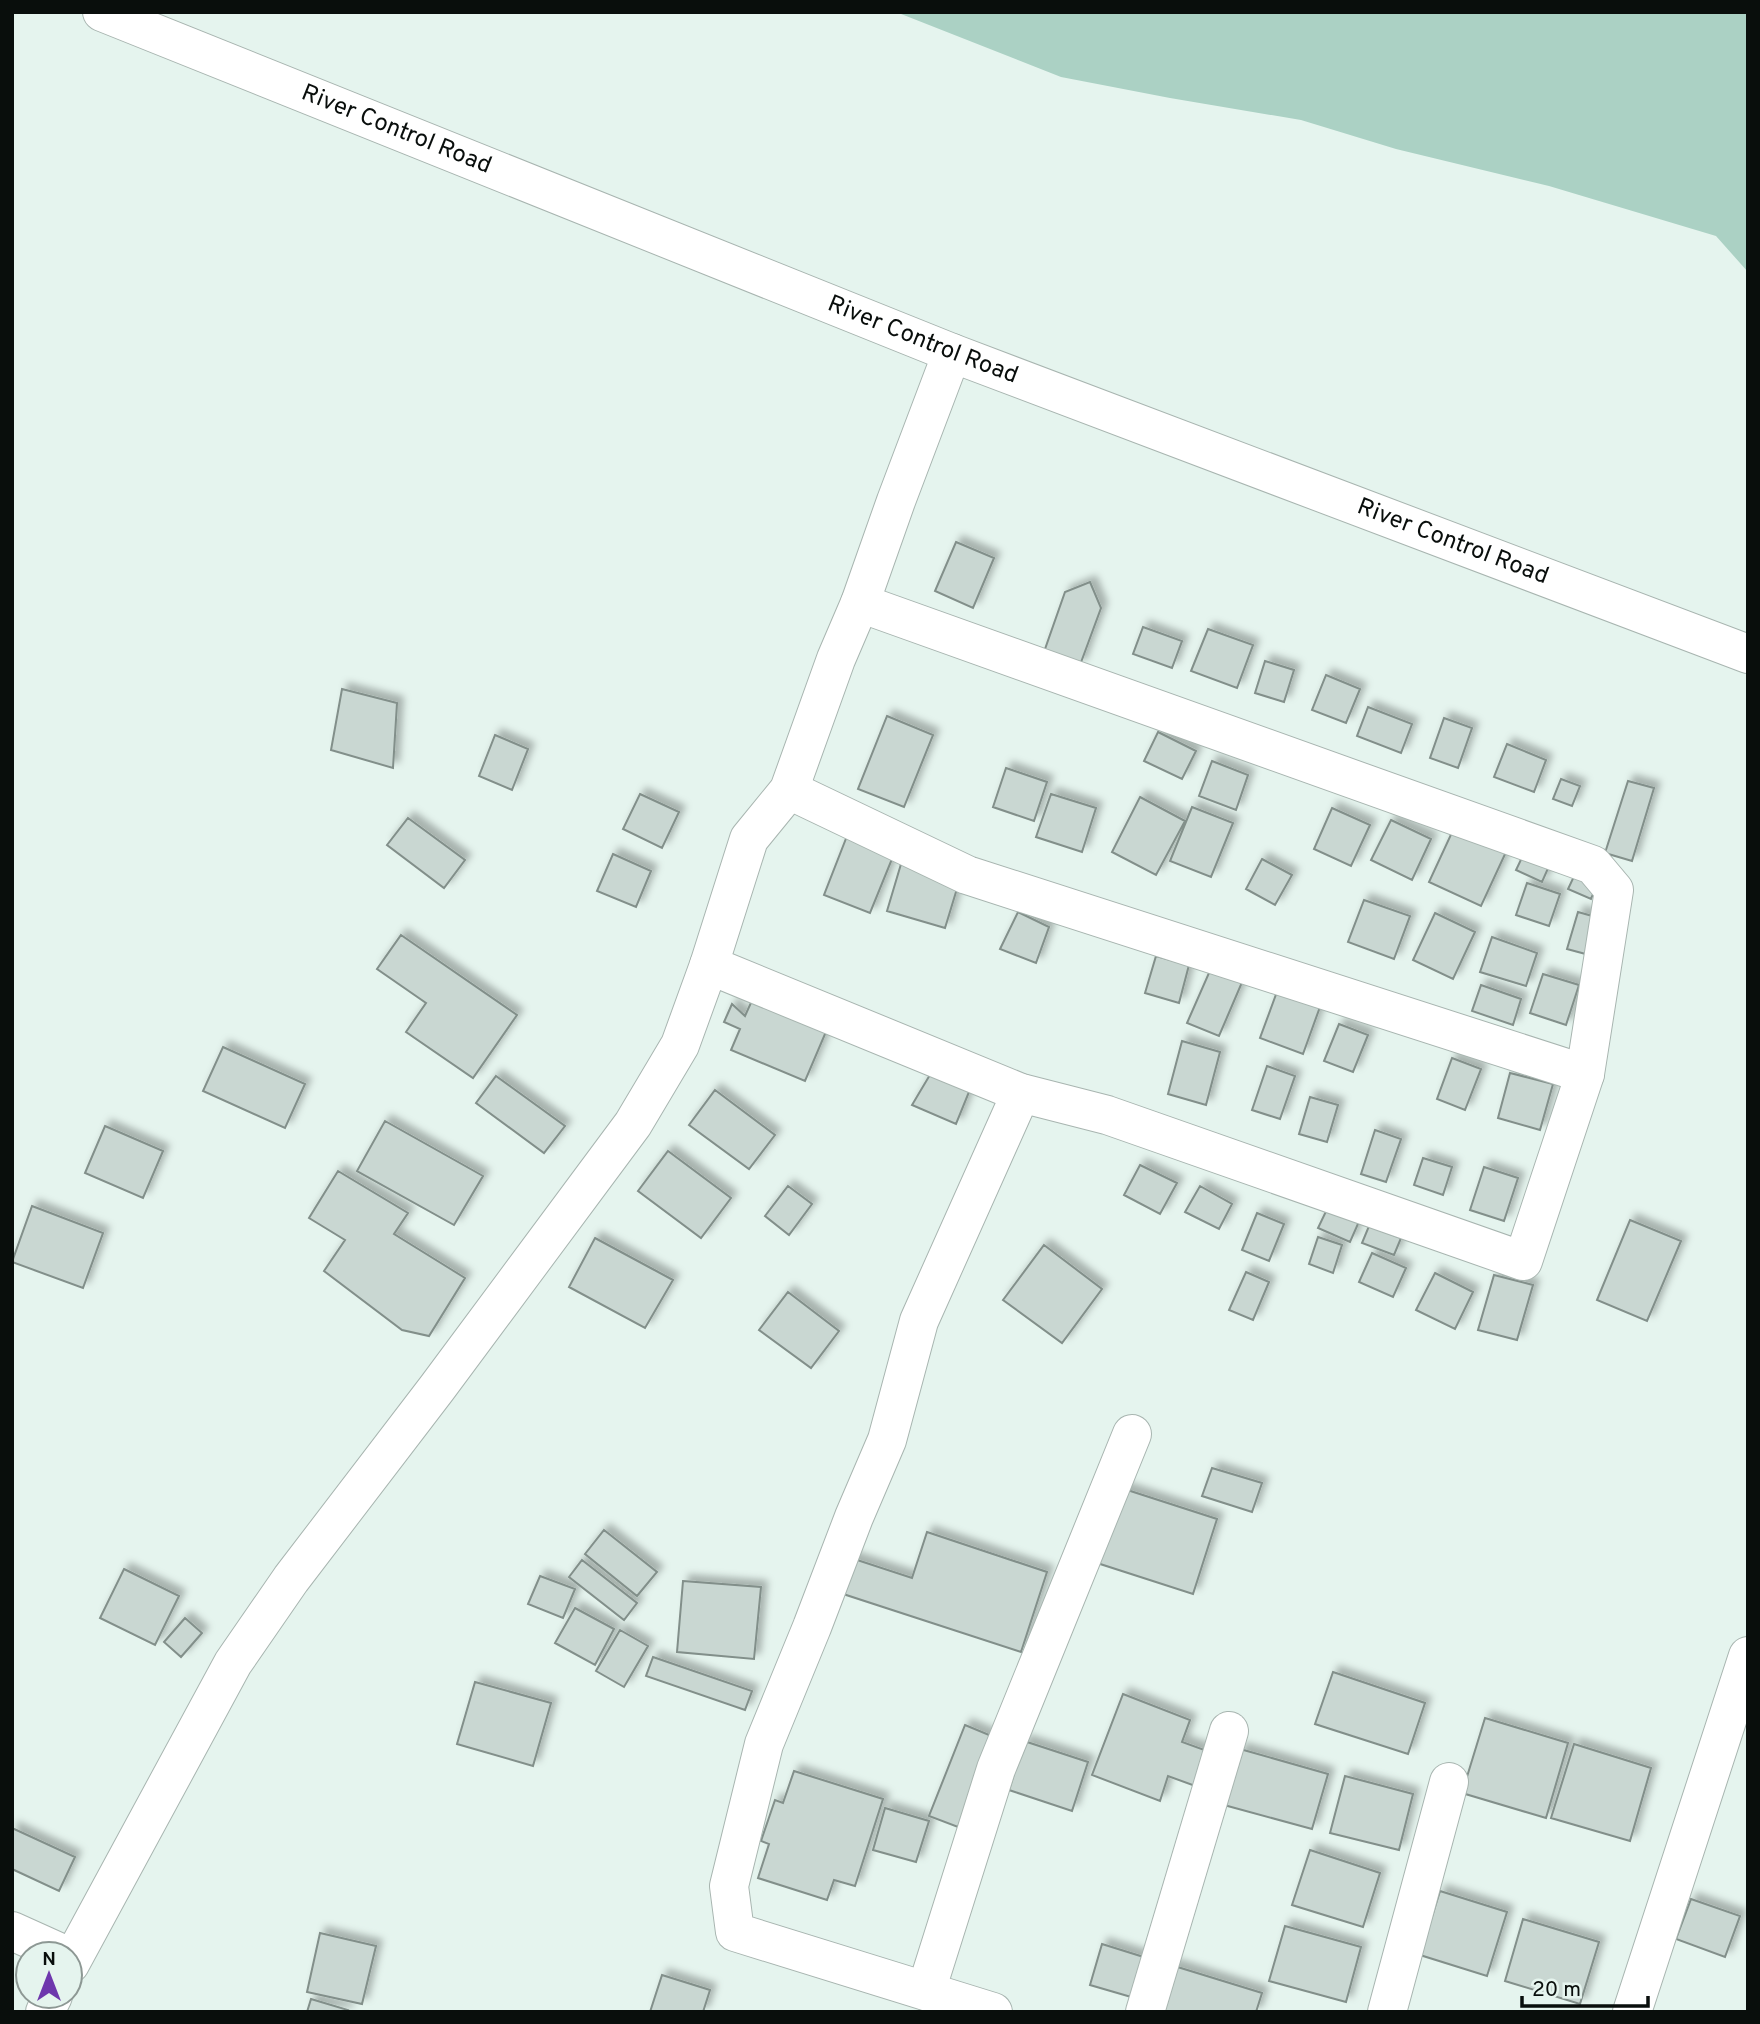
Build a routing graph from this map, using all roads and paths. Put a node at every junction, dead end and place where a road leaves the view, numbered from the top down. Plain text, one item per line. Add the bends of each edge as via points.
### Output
1 (102, 12) edge
2 (952, 353) junction
3 (860, 603) junction
4 (1748, 654) edge
5 (789, 790) junction
6 (709, 965) junction
7 (1585, 1074) junction
8 (1021, 1093) junction
9 (1132, 1434) dead end
10 (1748, 1656) edge
11 (1229, 1731) dead end
12 (1449, 1782) dead end
13 (12, 1931) edge
14 (31, 1940) edge
15 (79, 1940) edge
16 (926, 1991) junction
17 (993, 2012) edge
18 (1145, 2012) edge
19 (1387, 2012) edge
20 (1632, 2012) edge

1 - 2 street, River Control Road
2 - 3 street
2 - 4 street, River Control Road
3 - 5 street
3 - 7 street via 1592,865 1614,890
5 - 6 street via 749,839
5 - 7 street via 967,875
6 - 8 street
6 - 15 street via 680,1045 632,1124 233,1663
7 - 8 street via 1523,1261 1107,1115
8 - 16 street via 919,1321 887,1440 764,1744 729,1886 735,1932
9 - 16 street via 996,1769
10 - 20 street
11 - 18 street
12 - 19 street
13 - 14 street
16 - 17 street

